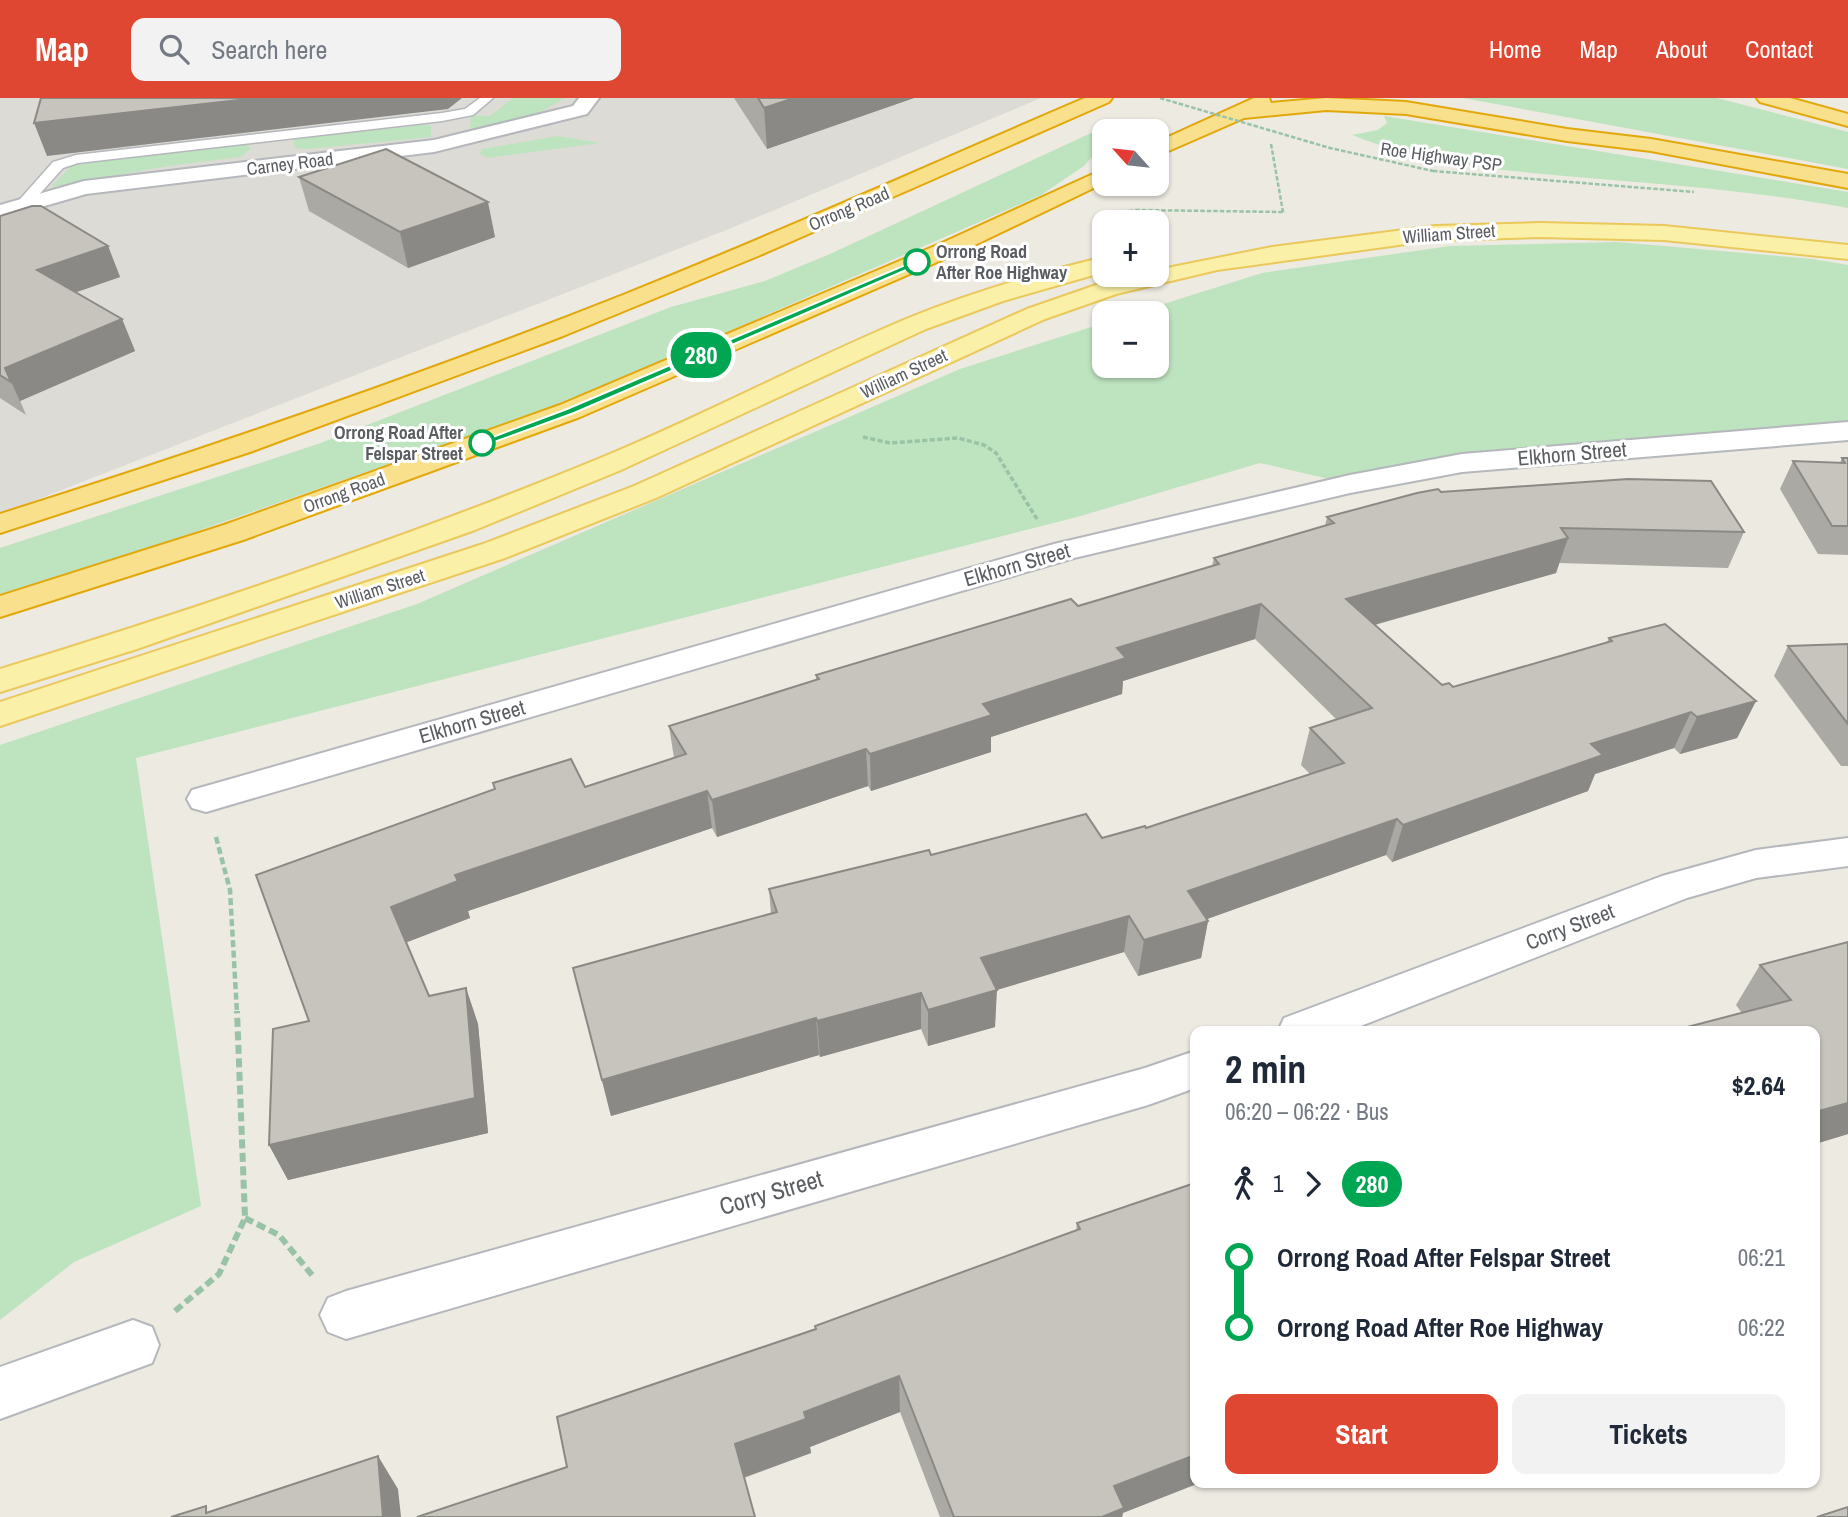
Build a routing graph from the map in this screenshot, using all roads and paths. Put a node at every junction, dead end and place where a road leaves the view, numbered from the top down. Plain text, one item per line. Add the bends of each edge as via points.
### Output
1 (487, 98) edge
2 (1100, 98) edge
3 (1160, 98) edge
4 (1270, 98) edge
5 (1446, 98) edge
6 (1767, 98) edge
7 (1824, 98) edge
8 (584, 104) edge
9 (1848, 104) edge
10 (1240, 112) junction
11 (442, 117) junction
12 (1848, 120) edge
13 (445, 144) junction
14 (1169, 145) edge
15 (1651, 145) junction
16 (1092, 180) edge
17 (1848, 181) edge
18 (1702, 193) dead end
19 (21, 206) junction
20 (0, 212) edge
21 (1848, 236) edge
22 (1198, 245) dead end
23 (1848, 251) edge
24 (1092, 267) edge
25 (1848, 431) edge
26 (852, 432) dead end
27 (0, 524) edge
28 (1065, 551) junction
29 (0, 607) edge
30 (0, 681) edge
31 (0, 715) edge
32 (206, 799) joint
33 (1848, 852) edge
34 (1313, 1026) edge
35 (1190, 1071) edge
36 (245, 1218) junction
37 (346, 1315) joint
38 (133, 1345) joint
39 (0, 1393) edge

1 - 11 lane via 469,112
2 - 27 highway, Orrong Road via 844,212 495,354 188,466
3 - 18 path, Roe Highway PSP, bridge via 1301,142 1433,171
4 - 10 highway
5 - 15 highway
6 - 12 highway
7 - 9 highway
8 - 13 street, Carney Road
10 - 14 highway
10 - 15 highway via 1359,104
11 - 13 lane
11 - 19 lane via 76,159 58,166
13 - 19 street, Carney Road via 85,188
15 - 17 highway
16 - 29 highway, Orrong Road via 950,248 570,411 232,533
19 - 20 street, Carney Road
21 - 22 main road, William Street via 1654,218 1531,214 1308,228
23 - 31 main road, William Street via 1664,233 1435,233 1272,254 1108,289 1025,319 645,492 494,551
24 - 30 main road, William Street via 918,324 611,464 464,523
25 - 28 street, Elkhorn Street via 1462,463 1350,484
26 - 28 path via 890,443 950,437 986,445 996,453 1025,504
28 - 32 street, Elkhorn Street
32 - 36 path via 230,890
33 - 34 street, Corry Street via 1756,864 1676,886
35 - 37 street, Corry Street
36 - 37 path via 279,1235
36 - 38 path via 219,1275
38 - 39 street

